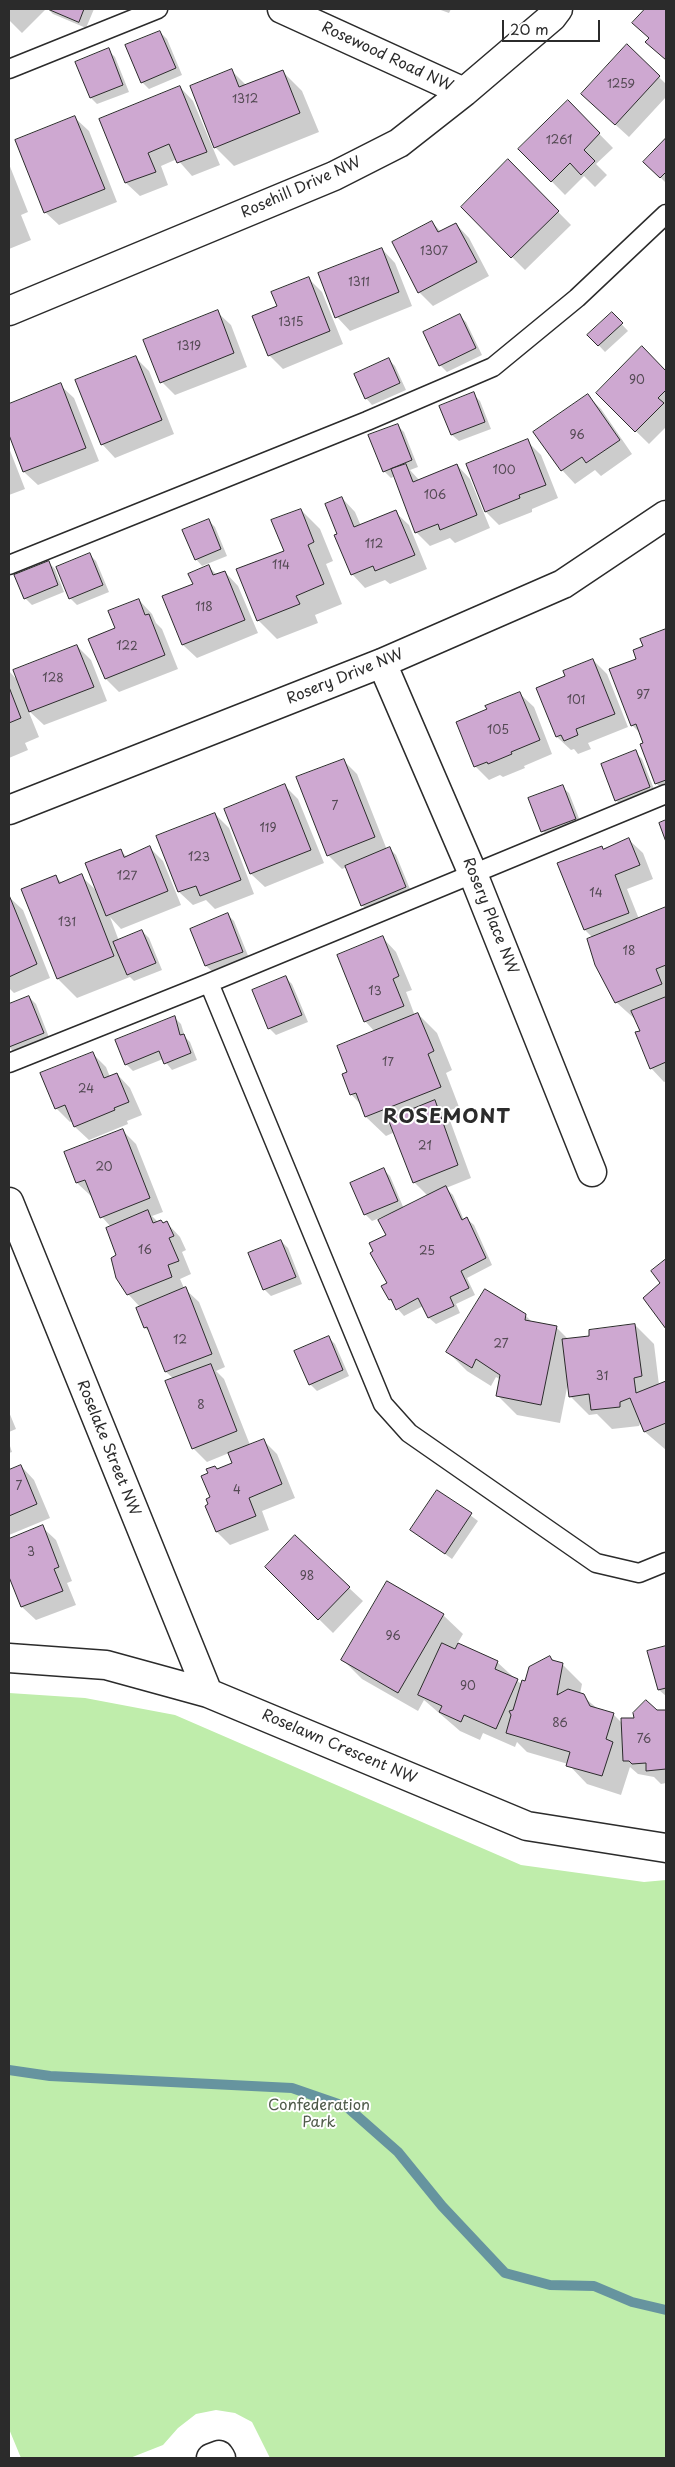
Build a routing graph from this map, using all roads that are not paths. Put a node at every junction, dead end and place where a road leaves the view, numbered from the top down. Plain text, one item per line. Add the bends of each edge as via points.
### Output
1 (158, 9) edge
2 (282, 9) edge
3 (558, 9) edge
4 (9, 69) edge
5 (464, 92) junction
6 (666, 214) edge
7 (9, 311) edge
8 (666, 515) edge
9 (9, 565) edge
10 (382, 663) junction
11 (666, 794) edge
12 (9, 810) edge
13 (473, 874) junction
14 (209, 983) junction
15 (9, 1063) edge
16 (592, 1172) dead end
17 (9, 1202) edge
18 (666, 1562) edge
19 (9, 1658) edge
20 (208, 1693) junction
21 (666, 1848) edge

1 - 4 lane
2 - 5 street, Rosewood Road NW
3 - 5 street, Rosehill Drive NW
5 - 7 street, Rosehill Drive NW via 400,143 334,176
6 - 9 lane via 577,298 494,367 367,422
8 - 10 street, Rosery Drive NW via 563,584
10 - 12 street, Rosery Drive NW
10 - 13 street, Rosery Place NW
11 - 13 lane
13 - 14 lane
13 - 16 street, Rosery Place NW
14 - 15 lane
14 - 18 lane via 383,1404 409,1433 596,1563 639,1573
17 - 20 street, Roselake Street NW
19 - 20 street, Roselawn Crescent NW via 106,1665
20 - 21 street, Roselawn Crescent NW via 527,1826

